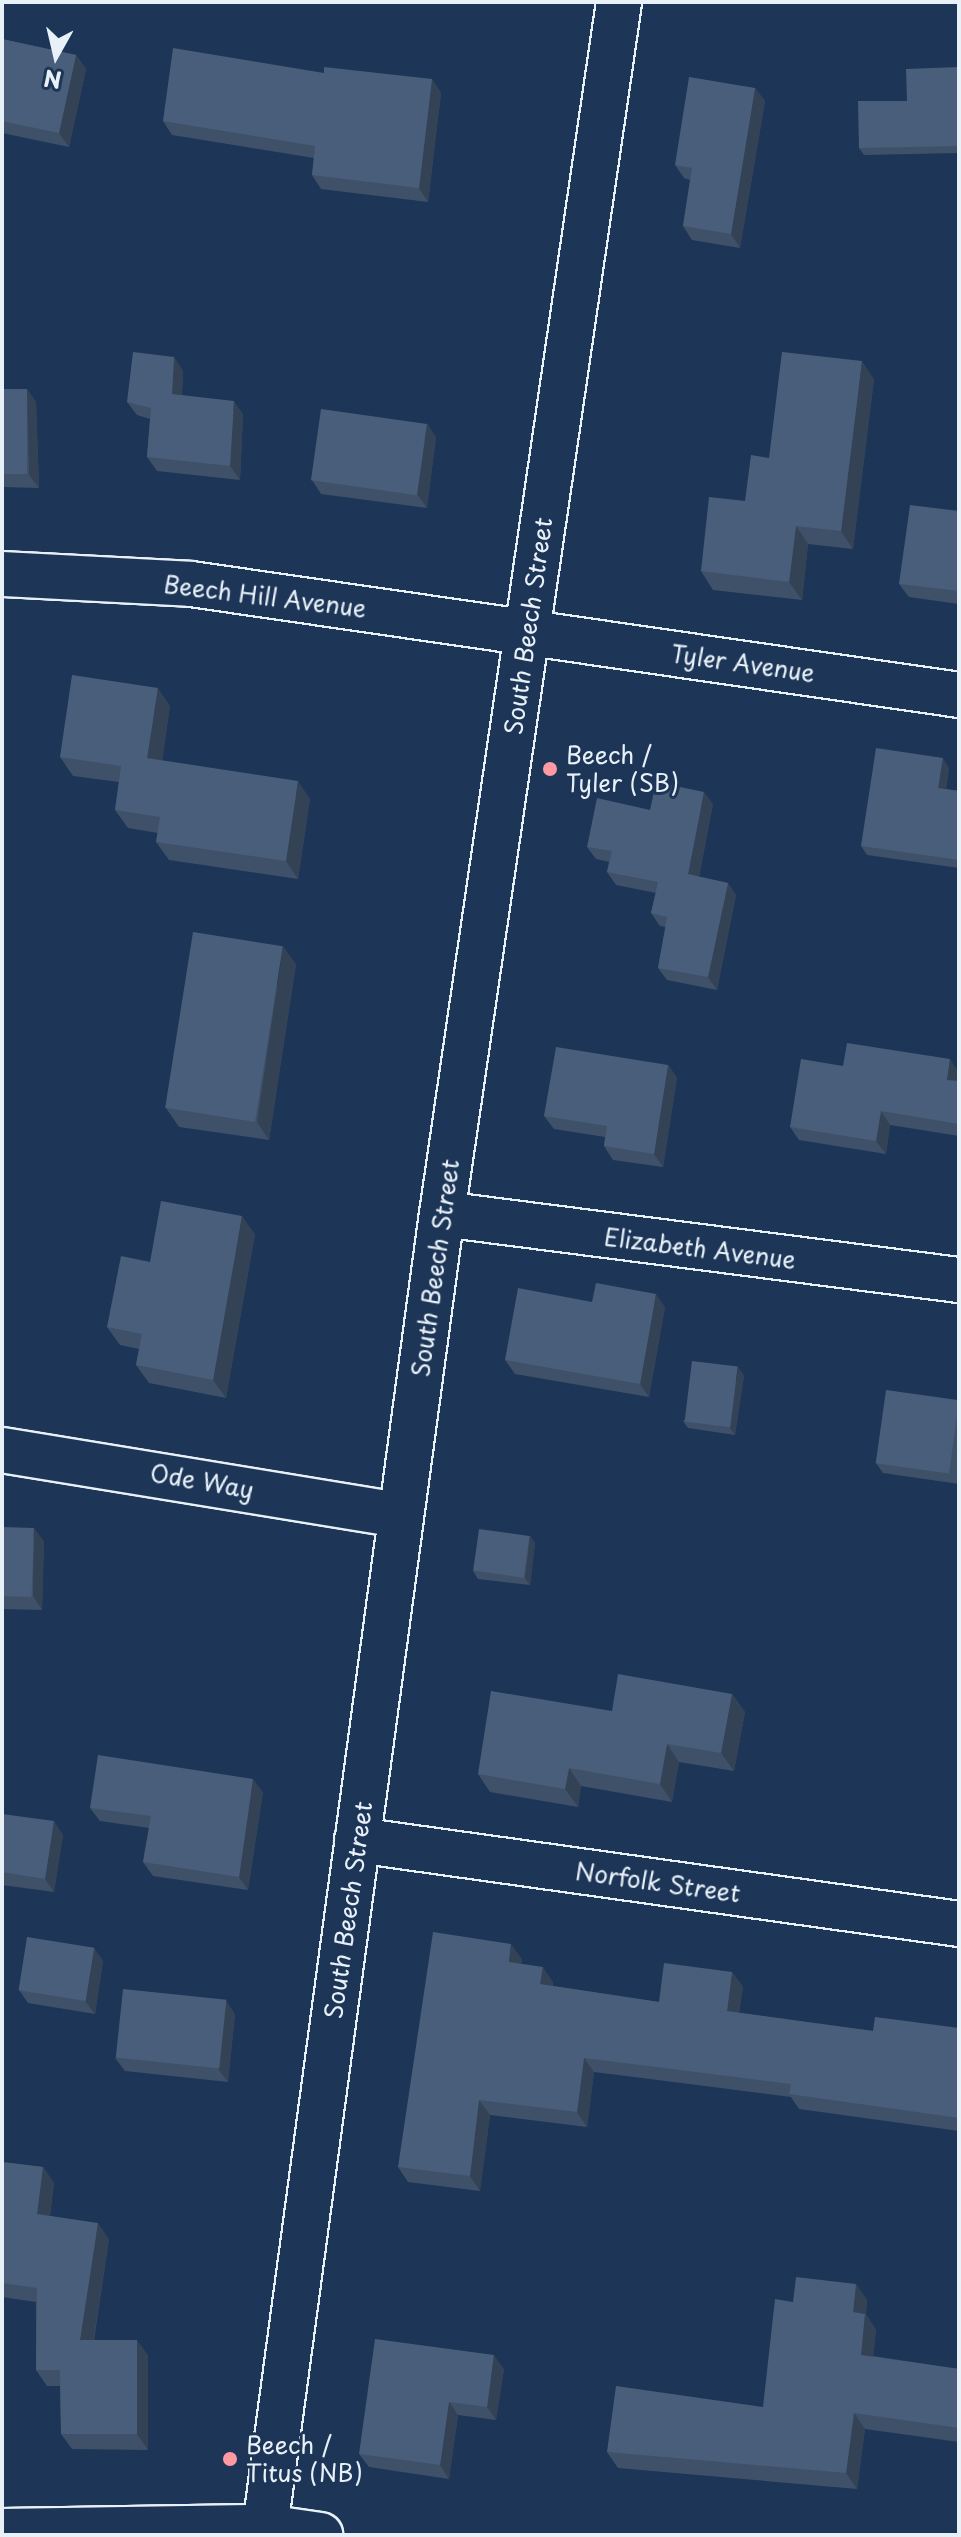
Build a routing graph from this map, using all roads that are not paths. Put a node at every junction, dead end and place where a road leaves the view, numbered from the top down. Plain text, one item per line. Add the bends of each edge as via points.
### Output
1 (619, 2) edge
2 (2, 574) edge
3 (528, 631) junction
4 (959, 695) edge
5 (442, 1214) junction
6 (959, 1280) edge
7 (2, 1450) edge
8 (401, 1515) junction
9 (357, 1840) junction
10 (959, 1924) edge
11 (2, 2531) edge
12 (264, 2531) edge
13 (320, 2535) edge

1 - 3 street, South Beech Street
2 - 3 street, Beech Hill Avenue via 191,584
3 - 4 street, Tyler Avenue
3 - 5 street, South Beech Street
5 - 6 street, Elizabeth Avenue
5 - 8 street, South Beech Street
7 - 8 street, Ode Way
8 - 9 street, South Beech Street
9 - 10 street, Norfolk Street
9 - 12 street, South Beech Street
11 - 12 street
12 - 13 street

